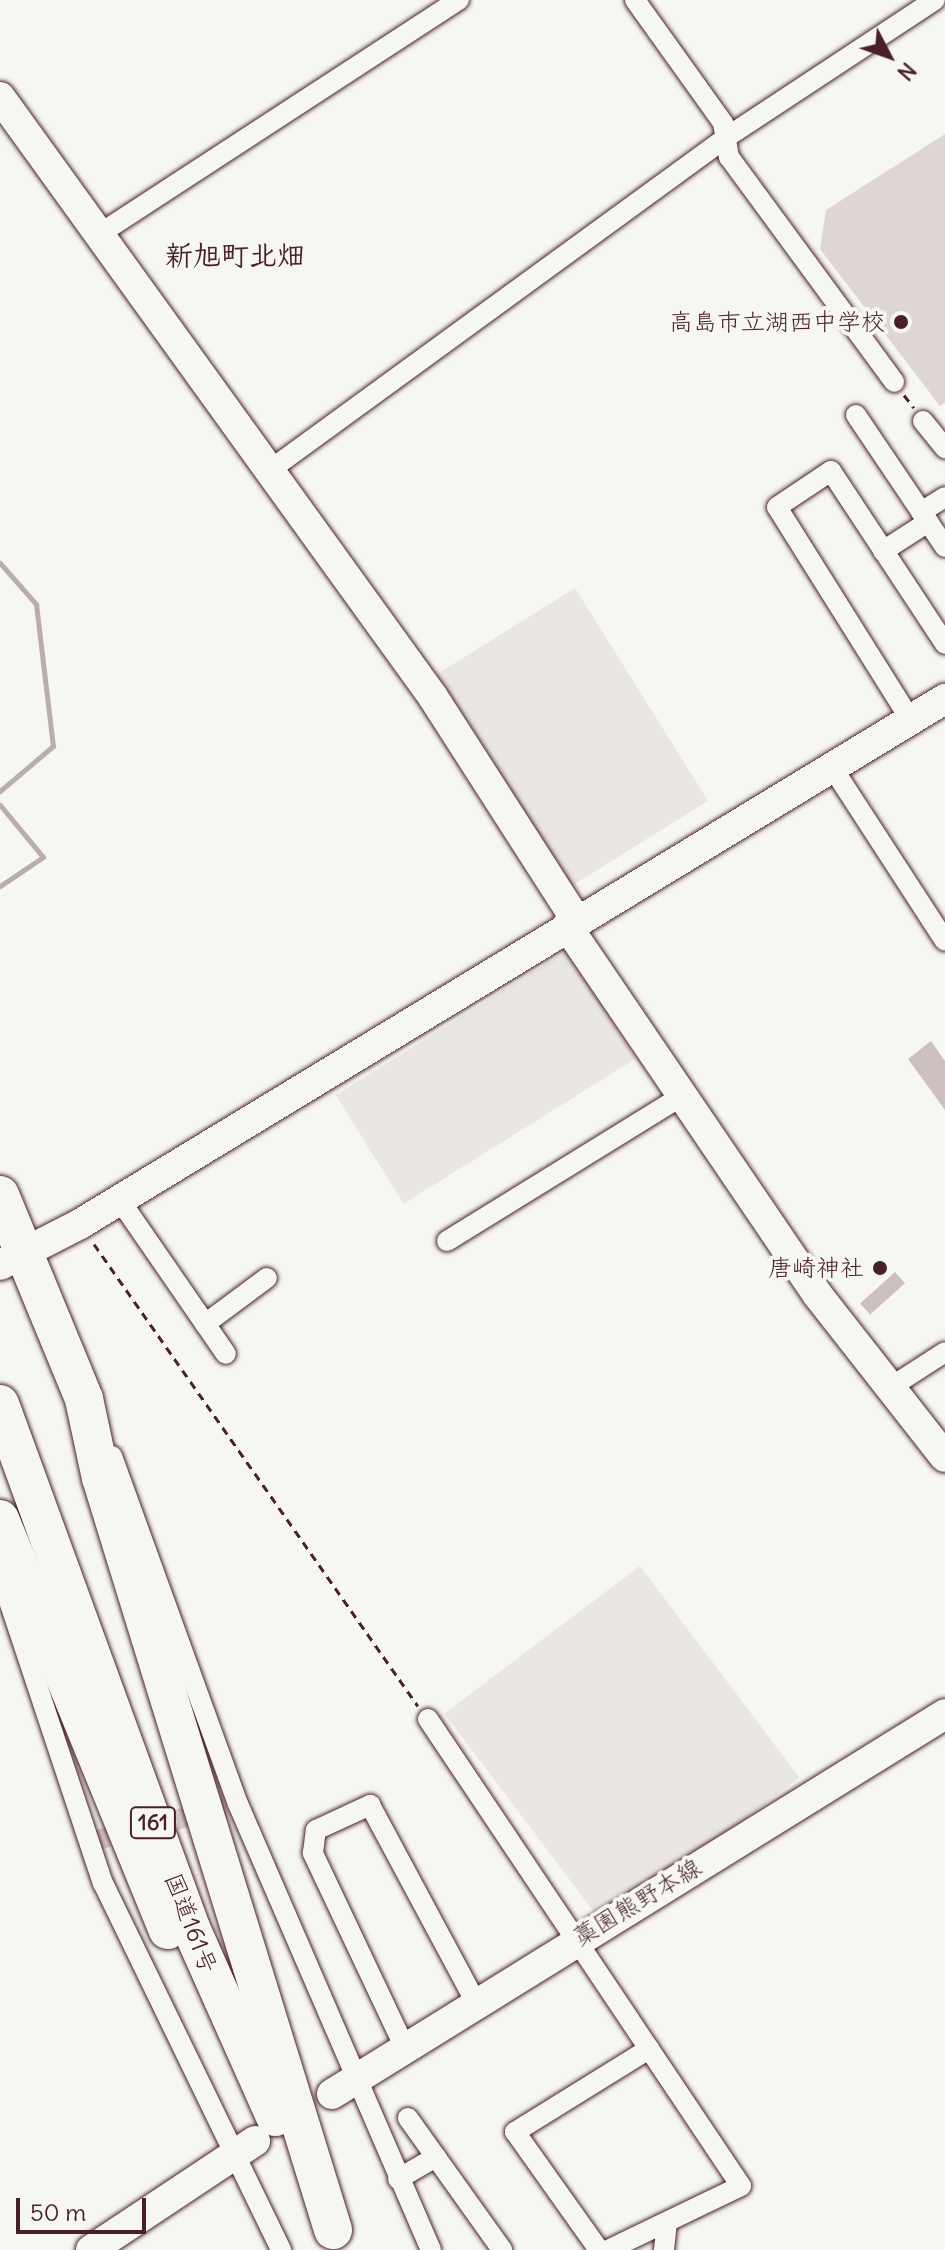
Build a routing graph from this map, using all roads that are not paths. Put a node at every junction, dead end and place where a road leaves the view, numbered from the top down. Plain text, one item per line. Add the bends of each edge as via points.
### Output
1 (459, 0) edge
2 (635, 0) edge
3 (935, 0) edge
4 (0, 97) edge
5 (727, 137) junction
6 (98, 235) junction
7 (894, 382) road end
8 (856, 415) dead end
9 (923, 421) road end
10 (945, 448) edge
11 (270, 470) junction
12 (945, 497) edge
13 (924, 517) junction
14 (945, 547) edge
15 (883, 551) junction
16 (945, 644) edge
17 (945, 699) edge
18 (910, 719) junction
19 (832, 767) junction
20 (571, 923) junction
21 (945, 941) edge
22 (682, 1096) junction
23 (0, 1195) edge
24 (119, 1199) junction
25 (447, 1241) dead end
26 (12, 1258) edge
27 (267, 1278) dead end
28 (205, 1324) junction
29 (945, 1352) edge
30 (226, 1354) dead end
31 (891, 1387) junction
32 (84, 1399) junction
33 (0, 1404) edge
34 (945, 1457) edge
35 (0, 1519) edge
36 (0, 1574) edge
37 (945, 1714) edge
38 (428, 1719) road end
39 (576, 1939) junction
40 (476, 2003) junction
41 (405, 2048) junction
42 (649, 2049) junction
43 (343, 2087) junction
44 (408, 2118) dead end
45 (244, 2148) junction
46 (436, 2157) junction
47 (398, 2179) junction
48 (667, 2223) junction
49 (338, 2240) edge
50 (91, 2250) edge
51 (281, 2250) edge
52 (431, 2250) edge
53 (502, 2250) edge
54 (599, 2250) edge
55 (608, 2250) edge
56 (664, 2250) edge

1 - 6 street
2 - 5 street via 723,123
3 - 5 street
4 - 6 street
5 - 7 street via 729,157 746,182
5 - 11 street
6 - 11 street
8 - 13 street
9 - 10 street
11 - 20 street via 433,697
12 - 13 street
13 - 14 street
13 - 15 street
15 - 16 street
15 - 18 street via 831,471 777,507
17 - 18 street
18 - 19 street
19 - 20 street
19 - 21 street
20 - 22 street
20 - 24 street
22 - 25 street
22 - 31 street via 817,1294
23 - 26 highway
24 - 26 street
24 - 28 street
26 - 32 highway
27 - 28 street
28 - 30 street
29 - 31 street
31 - 34 street
32 - 43 street via 116,1466
32 - 49 highway via 101,1478
33 - 49 highway, 国道161号 / 161 via 191,1928 276,2119
35 - 49 highway via 138,1865 234,2074
36 - 45 street via 103,1883
37 - 39 street, 藁園熊野本線
38 - 39 street
39 - 40 street, 藁園熊野本線
39 - 42 street
40 - 41 street, 藁園熊野本線
40 - 41 street via 370,1805 316,1830 313,1853
41 - 43 street, 藁園熊野本線
42 - 48 street via 741,2186
42 - 54 street via 515,2132
43 - 47 street
44 - 46 street
45 - 50 street
45 - 51 street
46 - 47 street
46 - 53 street
47 - 52 street
48 - 55 street
48 - 56 street

